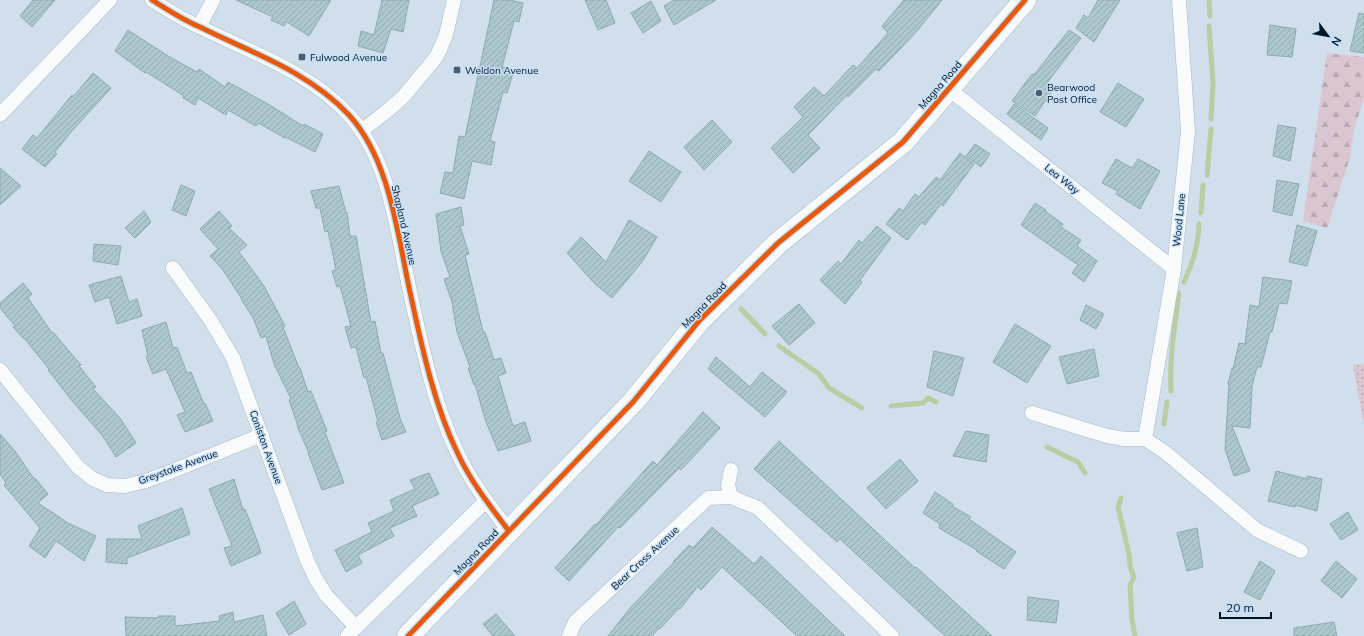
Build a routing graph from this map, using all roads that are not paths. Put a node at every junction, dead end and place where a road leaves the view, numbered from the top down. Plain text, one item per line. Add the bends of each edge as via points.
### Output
1 (110, 0) edge
2 (152, 0) edge
3 (213, 0) edge
4 (454, 0) edge
5 (1025, 0) edge
6 (1179, 0) edge
7 (199, 27) junction
8 (949, 89) junction
9 (0, 115) edge
10 (361, 131) junction
11 (173, 268) dead end
12 (1174, 269) junction
13 (0, 370) edge
14 (1032, 413) dead end
15 (262, 435) junction
16 (1145, 439) junction
17 (731, 470) dead end
18 (731, 497) junction
19 (486, 501) junction
20 (509, 531) junction
21 (1301, 551) dead end
22 (352, 632) edge
23 (408, 636) edge
24 (569, 636) edge
25 (892, 636) edge

1 - 9 street
2 - 7 street, Shapland Avenue
3 - 7 street
4 - 10 street via 446,35 437,56 404,96
5 - 8 main road, Magna Road
6 - 12 street, Wood Lane via 1188,131
7 - 10 street, Shapland Avenue via 301,76 333,100
8 - 12 street, Lea Way
8 - 20 main road, Magna Road via 903,142 778,243 699,321 632,402
10 - 19 street, Shapland Avenue via 380,167 388,190 414,308 442,414 457,453
11 - 15 street, Coniston Avenue via 211,321 233,358
12 - 16 street, Wood Lane
13 - 15 street, Greystoke Avenue via 78,468 107,485 125,486 146,481
14 - 16 street via 1107,436
15 - 22 street, Coniston Avenue via 307,560 326,595
16 - 21 street via 1165,452 1257,530
17 - 18 street via 728,485
18 - 24 street, Bear Cross Avenue via 708,498 575,622
18 - 25 street, Bear Cross Avenue via 758,508
19 - 20 street, Shapland Avenue
19 - 22 street
20 - 23 main road, Magna Road

